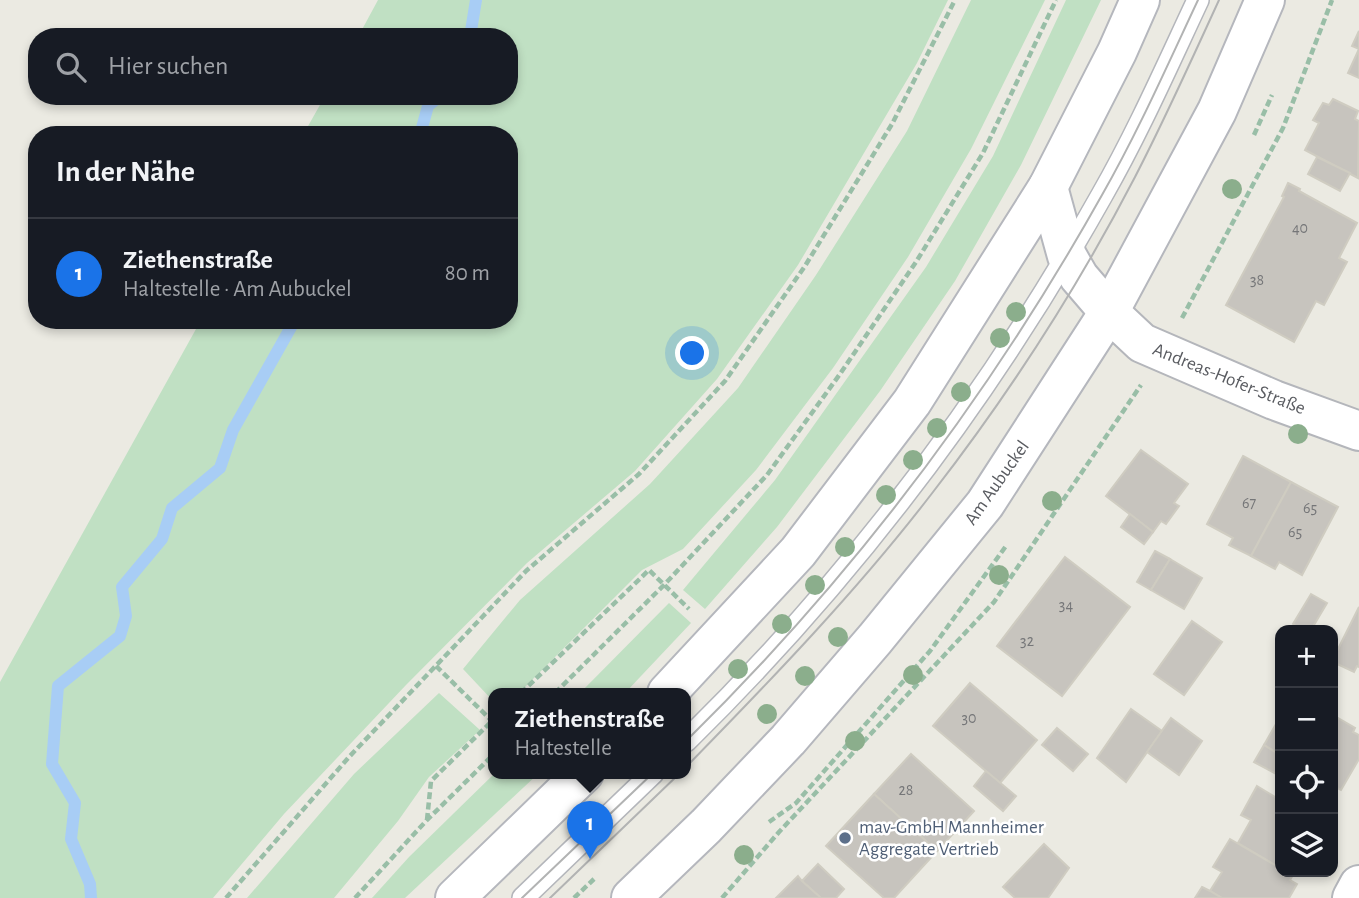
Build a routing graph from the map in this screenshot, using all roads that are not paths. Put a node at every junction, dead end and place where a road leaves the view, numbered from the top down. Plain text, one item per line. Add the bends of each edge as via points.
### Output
1 (1140, 0) edge
2 (1198, 0) edge
3 (1265, 0) edge
4 (1048, 187) junction
5 (1067, 256) junction
6 (1110, 312) junction
7 (1359, 430) edge
8 (672, 688) edge
9 (691, 736) edge
10 (578, 779) edge
11 (647, 779) edge
12 (1359, 885) edge
13 (455, 898) edge
14 (523, 898) edge
15 (631, 898) edge
16 (1352, 898) edge

1 - 4 main road
2 - 5 lane via 1153,97
3 - 6 main road, Am Aubuckel via 1217,111
4 - 5 main road, Andreas-Hofer-Straße
4 - 8 main road via 912,402 798,552
5 - 6 main road, Andreas-Hofer-Straße
5 - 9 lane via 1014,342 881,523 805,615
6 - 7 main road, Andreas-Hofer-Straße via 1142,343 1163,353
6 - 15 main road, Am Aubuckel via 985,504 884,629 788,740
10 - 13 main road
11 - 14 lane
12 - 16 main road

